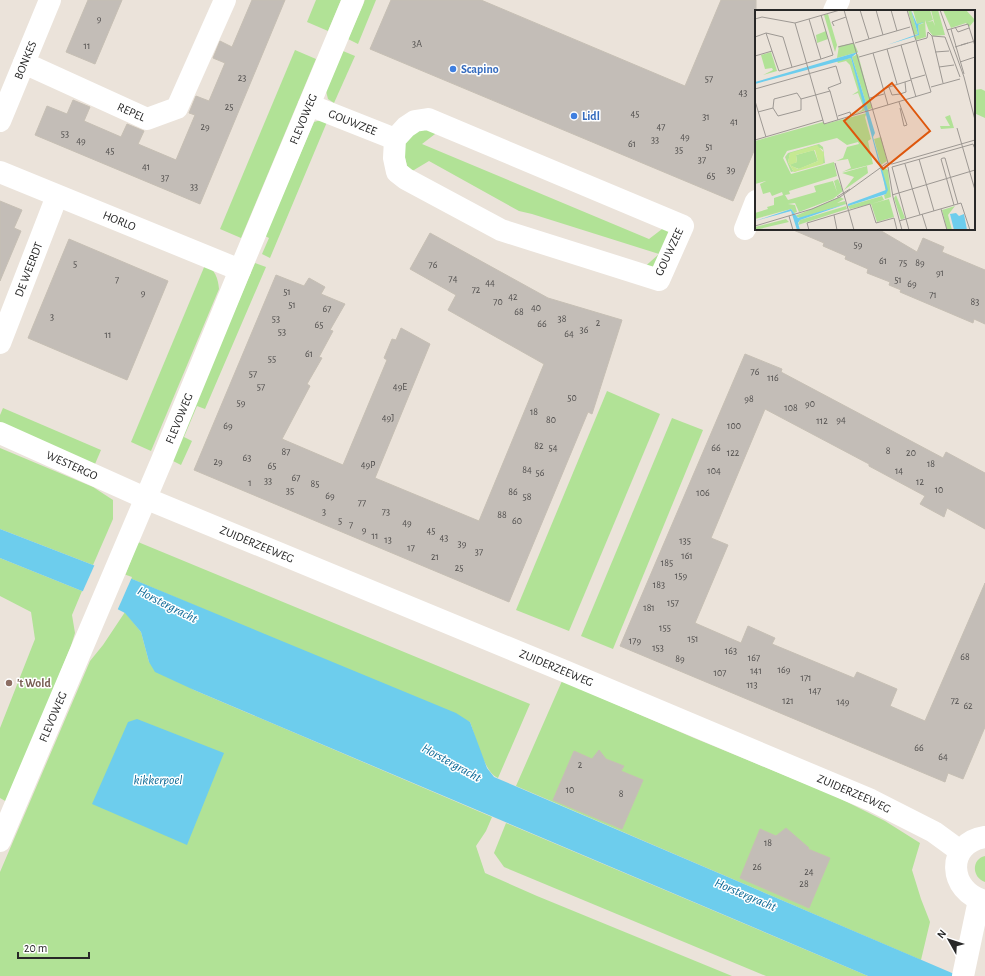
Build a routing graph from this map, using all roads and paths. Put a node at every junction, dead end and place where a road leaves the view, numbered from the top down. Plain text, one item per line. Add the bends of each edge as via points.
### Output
1 (50, 0) edge
2 (225, 0) edge
3 (353, 0) edge
4 (839, 0) edge
5 (834, 10) edge
6 (24, 63) junction
7 (310, 105) junction
8 (0, 121) edge
9 (395, 139) junction
10 (0, 172) edge
11 (57, 196) junction
12 (755, 204) edge
13 (745, 229) dead end
14 (240, 270) junction
15 (0, 343) edge
16 (0, 433) edge
17 (145, 498) junction
18 (1, 837) edge
19 (985, 837) edge
20 (960, 851) junction
21 (982, 901) edge
22 (964, 973) edge

1 - 6 street, BONKES
2 - 6 street, REPEL via 177,108 148,119
3 - 7 street, FLEVOWEG
4 - 5 street
6 - 8 street, BONKES
7 - 9 street, GOUWZEE
7 - 14 street, FLEVOWEG
9 - 9 street, GOUWZEE via 394,158 397,172 406,179 502,230 652,278 659,280 683,226 428,119 415,121 406,126
10 - 11 street, HORLO
11 - 14 street, HORLO
11 - 15 street, DE WEERDT
12 - 13 street
14 - 17 street, FLEVOWEG
16 - 17 street, WESTERGO
17 - 18 street, FLEVOWEG
17 - 20 street, ZUIDERZEEWEG via 871,800 934,832
19 - 20 street via 972,840
20 - 21 street via 956,861 958,882 971,896
21 - 22 street

